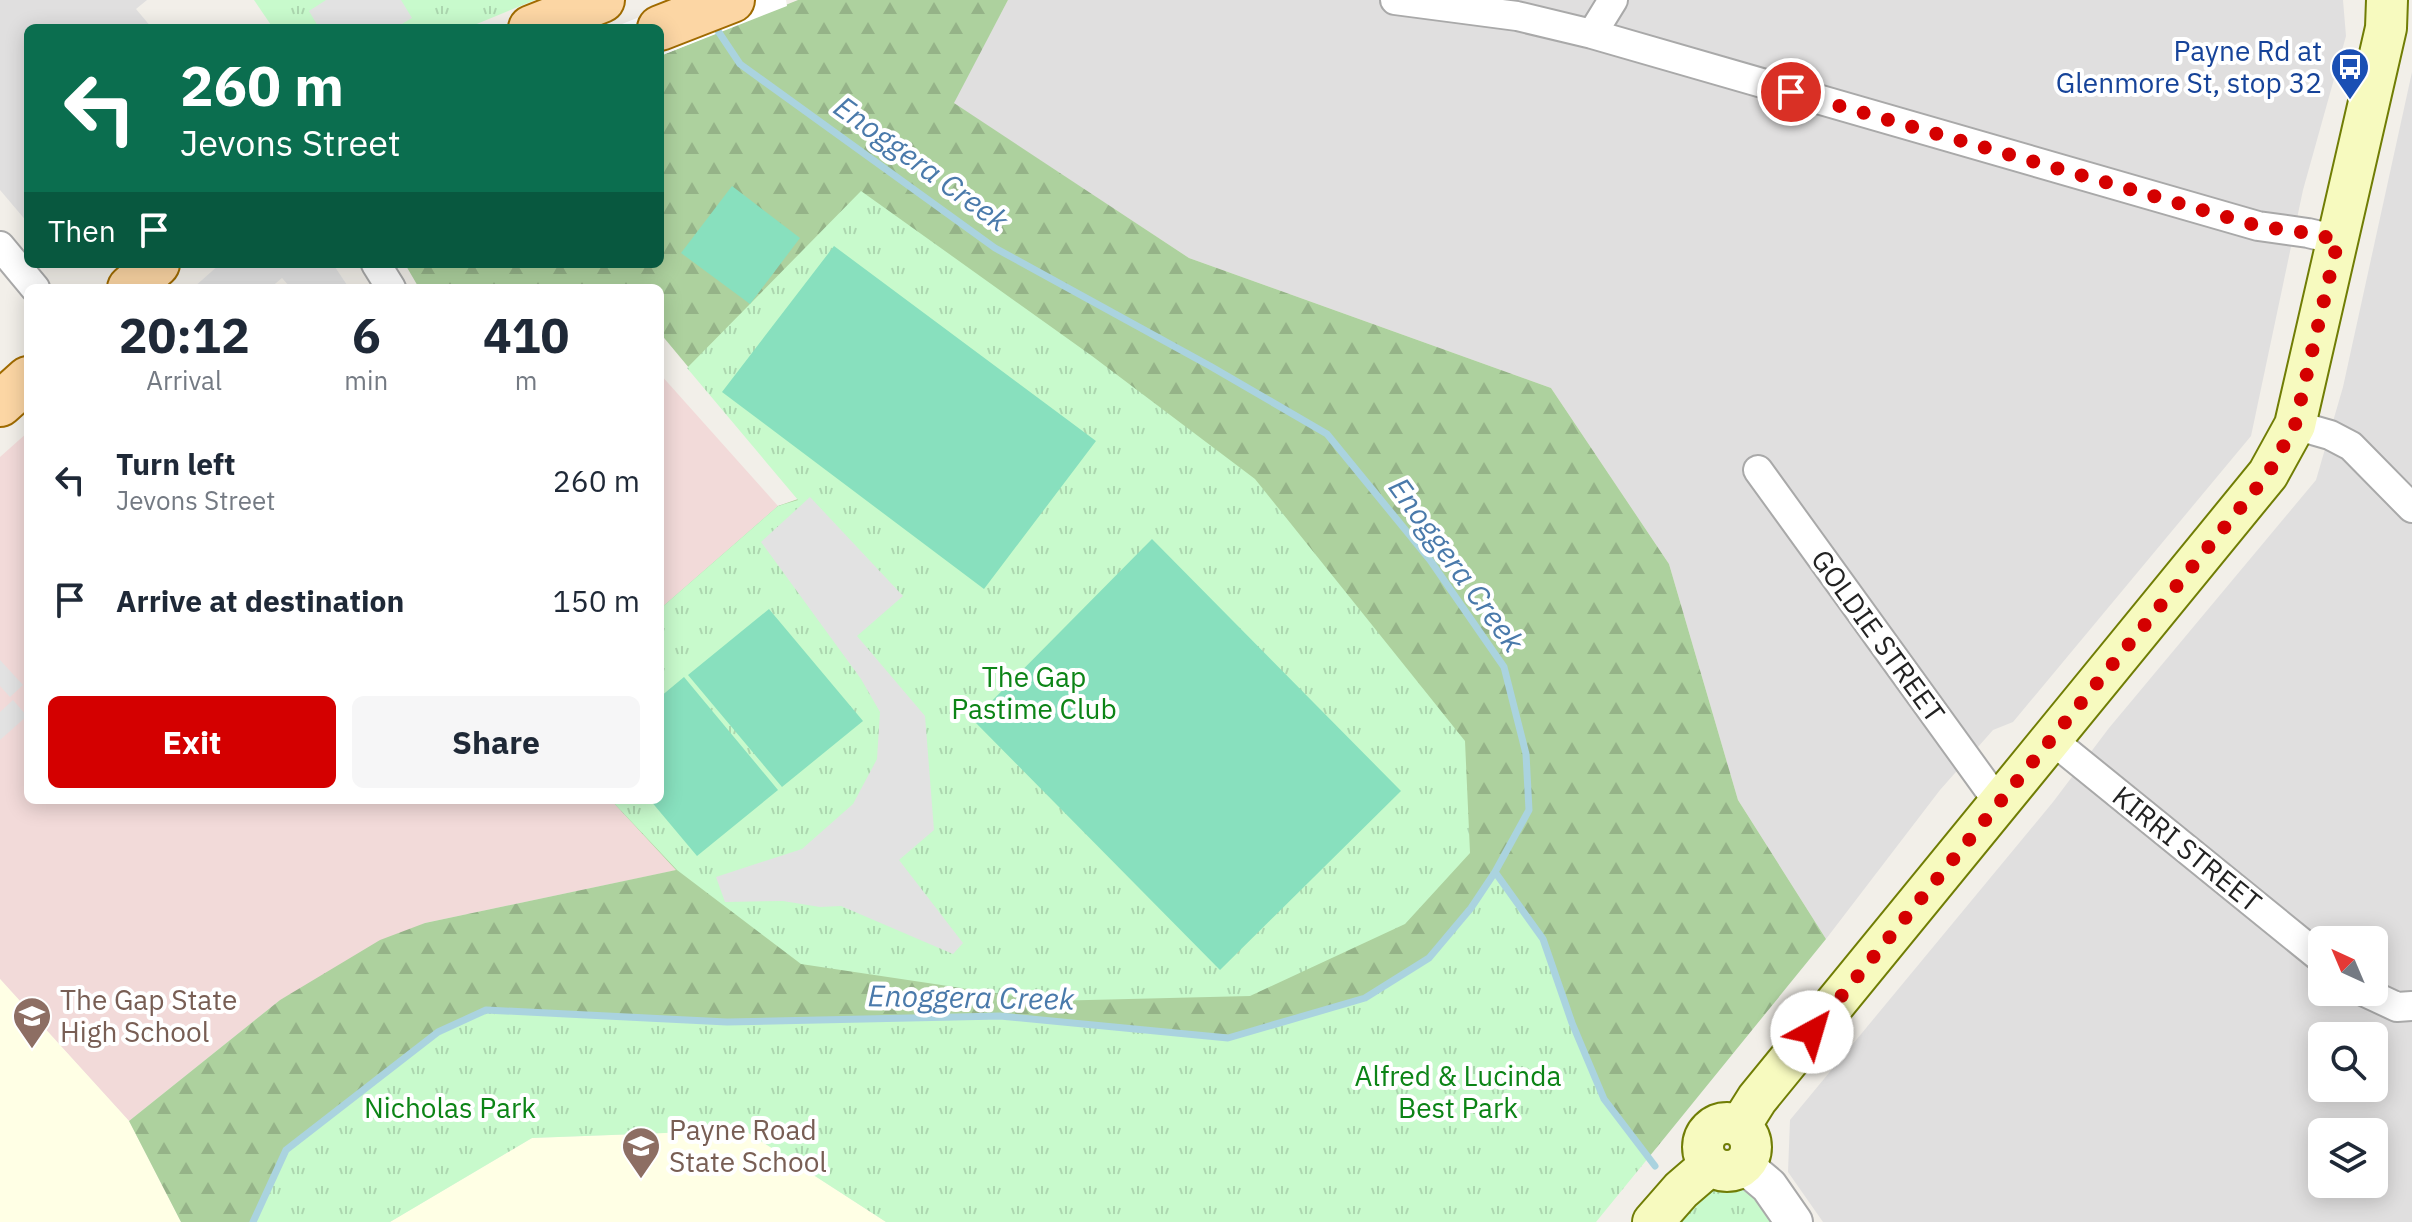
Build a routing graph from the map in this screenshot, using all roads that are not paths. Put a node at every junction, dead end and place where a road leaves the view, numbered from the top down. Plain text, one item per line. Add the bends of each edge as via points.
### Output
1 (602, 0) edge
2 (732, 0) edge
3 (1395, 0) edge
4 (1613, 0) edge
5 (2395, 19) edge
6 (546, 22) edge
7 (664, 26) edge
8 (1592, 34) junction
9 (2338, 240) junction
10 (0, 246) edge
11 (152, 268) edge
12 (32, 284) edge
13 (134, 284) edge
14 (24, 383) edge
15 (0, 404) edge
16 (2295, 425) junction
17 (1758, 470) dead end
18 (2412, 508) edge
19 (2051, 739) junction
20 (2001, 801) junction
21 (2308, 948) edge
22 (2388, 1003) edge
23 (2412, 1006) edge
24 (1732, 1152) junction
25 (1653, 1222) edge
26 (1794, 1222) edge

1 - 6 main road
2 - 7 main road
3 - 8 street via 1517,16
4 - 8 street
5 - 9 main road
8 - 9 street via 2258,226
9 - 16 main road
10 - 12 street
11 - 13 main road
14 - 15 main road
16 - 18 street via 2351,446
16 - 19 main road via 2268,474
17 - 20 street, GOLDIE STREET
19 - 20 main road
19 - 21 street, KIRRI STREET
20 - 24 main road via 1757,1099
22 - 23 street
24 - 25 main road via 1681,1190
24 - 26 street via 1769,1186

